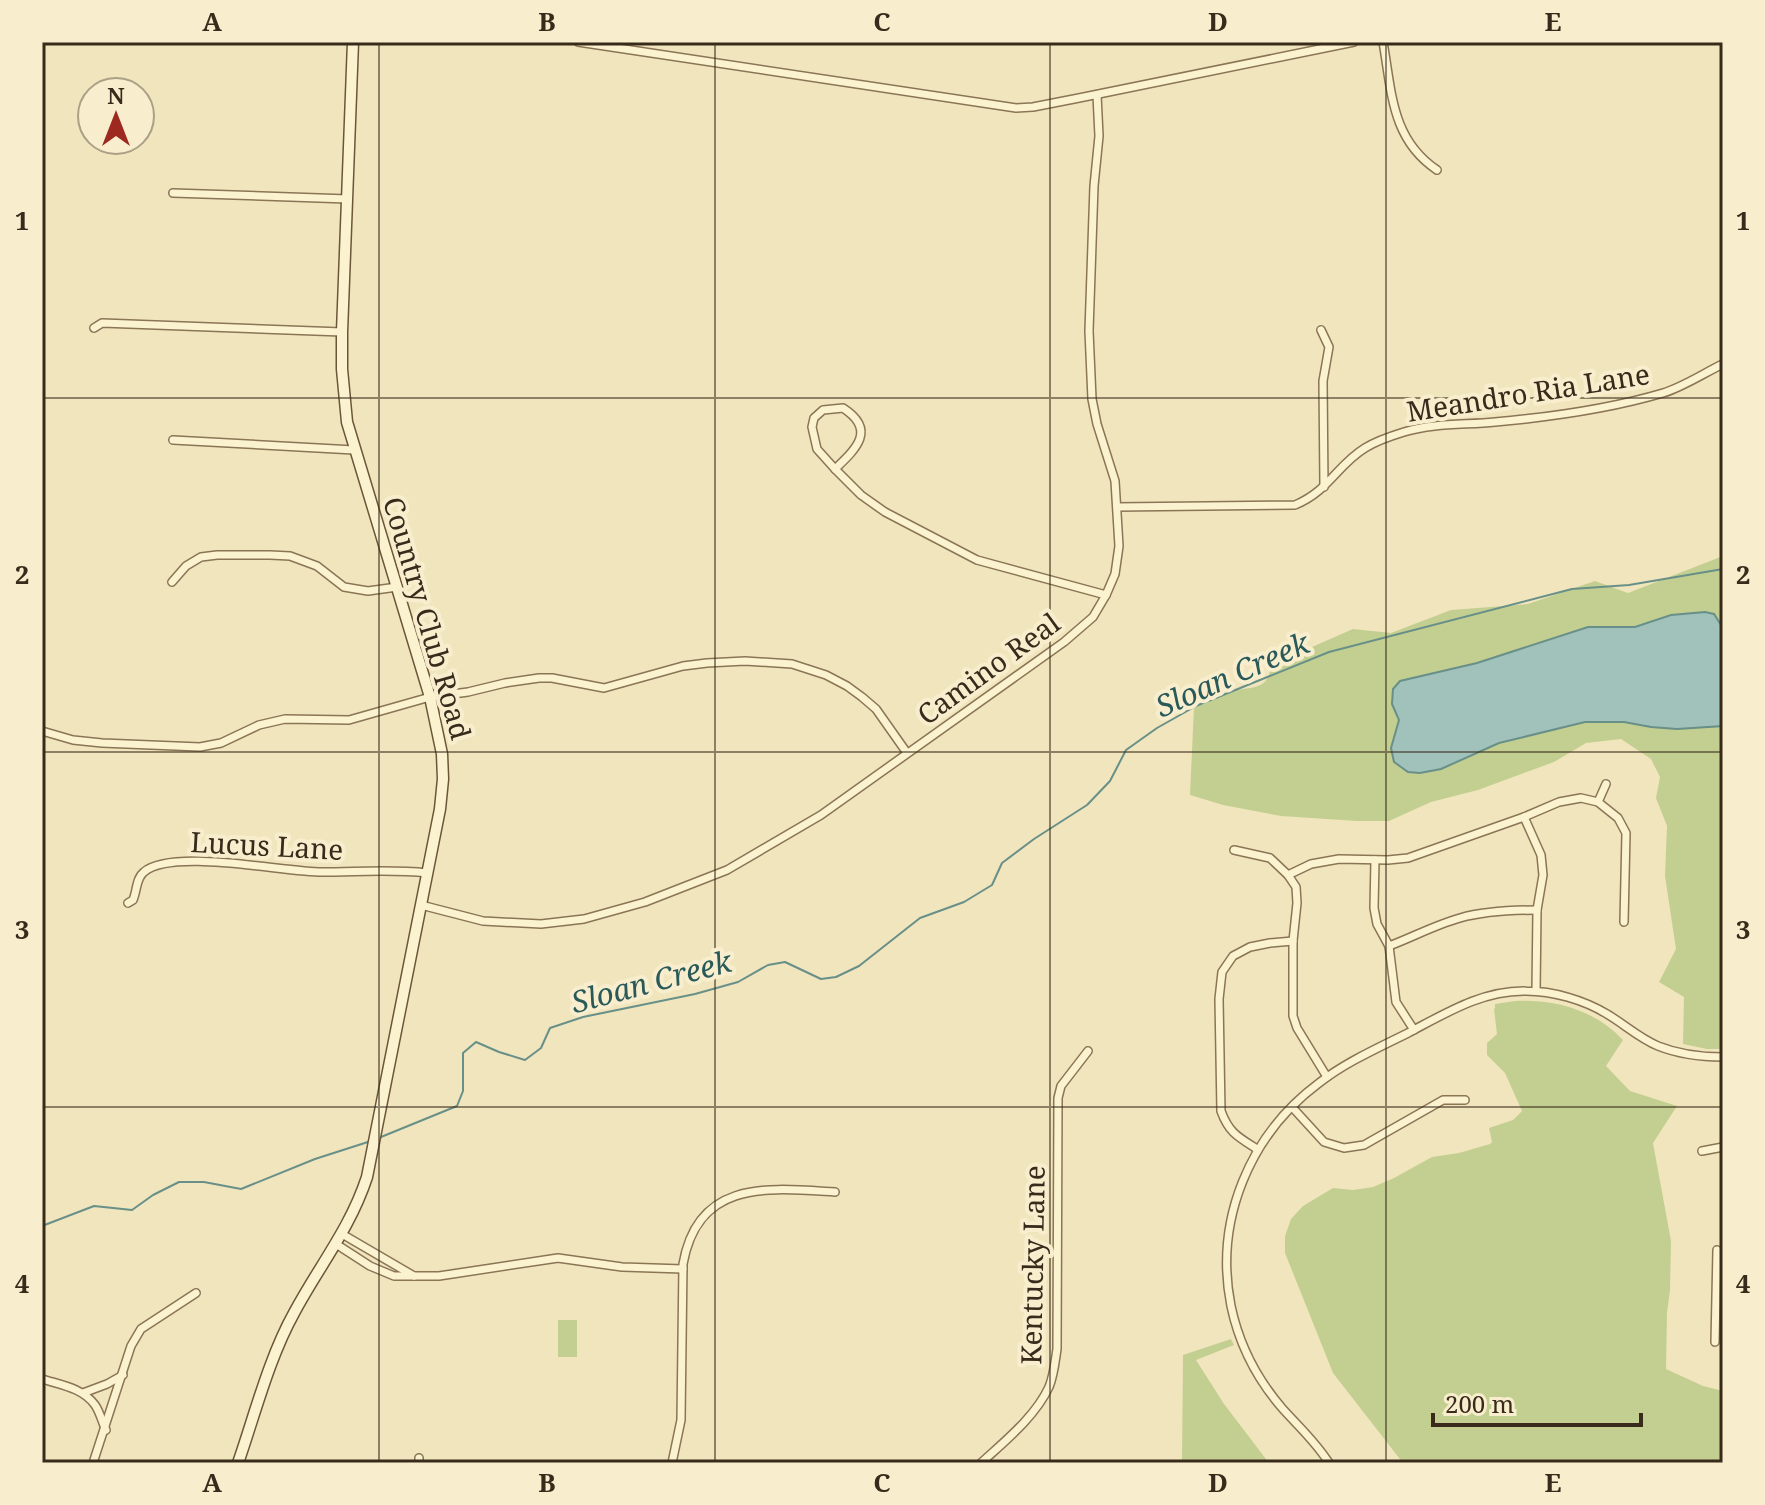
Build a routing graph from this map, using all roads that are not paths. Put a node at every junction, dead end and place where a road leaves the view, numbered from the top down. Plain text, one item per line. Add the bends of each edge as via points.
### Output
1 (353, 42) edge
2 (578, 42) edge
3 (1354, 42) edge
4 (1383, 42) edge
5 (1097, 95) junction
6 (1437, 170) dead end
7 (173, 193) dead end
8 (348, 199) junction
9 (94, 328) dead end
10 (1321, 330) dead end
11 (342, 332) junction
12 (1723, 364) edge
13 (173, 440) dead end
14 (354, 450) junction
15 (835, 469) junction
16 (1323, 489) junction
17 (1117, 507) junction
18 (172, 582) dead end
19 (397, 587) junction
20 (1106, 595) junction
21 (430, 697) junction
22 (42, 731) edge
23 (907, 753) junction
24 (1606, 784) dead end
25 (1598, 802) junction
26 (1524, 817) junction
27 (1234, 850) dead end
28 (1375, 860) junction
29 (427, 873) junction
30 (1288, 875) junction
31 (128, 903) dead end
32 (421, 905) junction
33 (1537, 910) junction
34 (1624, 922) dead end
35 (1293, 941) junction
36 (1389, 946) junction
37 (1536, 991) junction
38 (1414, 1030) junction
39 (1088, 1051) dead end
40 (1723, 1057) edge
41 (1327, 1077) junction
42 (1465, 1100) dead end
43 (1292, 1107) junction
44 (1723, 1147) edge
45 (1257, 1149) junction
46 (1702, 1151) dead end
47 (835, 1192) dead end
48 (339, 1239) junction
49 (1717, 1250) dead end
50 (683, 1269) junction
51 (416, 1277) junction
52 (196, 1293) dead end
53 (1720, 1297) edge
54 (1715, 1342) dead end
55 (123, 1375) junction
56 (42, 1379) edge
57 (83, 1393) junction
58 (106, 1430) junction
59 (93, 1463) edge
60 (238, 1463) edge
61 (672, 1463) edge
62 (981, 1463) edge
63 (1329, 1463) edge

1 - 8 main road, Country Club Road
2 - 5 street via 1004,107
3 - 5 street
4 - 6 street via 1401,130
5 - 17 street, Camino Real via 1092,399
7 - 8 street
8 - 11 main road, Country Club Road
9 - 11 street via 102,323
10 - 16 street via 1329,347 1323,381
11 - 14 main road, Country Club Road via 344,402
12 - 16 street, Meandro Ria Lane via 1665,392 1599,408 1406,432 1364,448
13 - 14 street
14 - 19 main road, Country Club Road
15 - 15 street via 817,449 812,427 823,410 843,408 859,423 861,433 855,449
15 - 20 street via 885,512 977,560
16 - 17 street, Meandro Ria Lane via 1288,506
17 - 20 street, Camino Real via 1117,565
18 - 19 street via 201,557 271,555 317,566 344,587
19 - 21 main road, Country Club Road
20 - 23 street, Camino Real via 1093,617 1064,642
21 - 22 street via 349,720 285,719 200,747 87,742
21 - 23 street via 539,678 604,688 695,664 792,664 855,691 876,709
21 - 29 main road, Country Club Road via 443,779
23 - 32 street, Camino Real via 774,844 727,870 645,902 584,919 541,924 483,921
24 - 25 street
25 - 26 street via 1559,802
25 - 34 street via 1618,818 1626,833
26 - 28 street via 1408,858
26 - 33 street via 1541,855
27 - 30 street via 1270,858
28 - 30 street via 1339,859
28 - 36 street via 1374,908
29 - 31 street, Lucus Lane via 172,862 144,871
29 - 32 main road, Country Club Road
30 - 35 street via 1296,887
32 - 48 main road, Country Club Road via 371,1158 358,1203
33 - 36 street via 1462,917
33 - 37 street
35 - 41 street via 1293,1016
35 - 45 street via 1250,947 1233,956 1222,972 1221,1111 1235,1135
36 - 38 street via 1396,1002
37 - 38 street via 1482,997
37 - 40 street via 1590,1006 1669,1050
38 - 41 street
39 - 62 street, Kentucky Lane via 1058,1098 1053,1375 1042,1399
41 - 43 street
42 - 43 street via 1443,1100 1364,1145 1344,1148 1324,1142
43 - 45 street
44 - 46 street
45 - 63 street via 1242,1180 1230,1229 1231,1305 1260,1378
47 - 50 street via 764,1190 728,1197 703,1216 686,1246
48 - 51 street
48 - 51 street via 370,1266 394,1276
48 - 60 main road, Country Club Road via 293,1314
49 - 53 street
50 - 51 street via 558,1258
50 - 61 street via 681,1420
52 - 55 street via 141,1329
53 - 54 street
55 - 57 street
55 - 58 street
56 - 57 street
57 - 58 street
58 - 59 street

